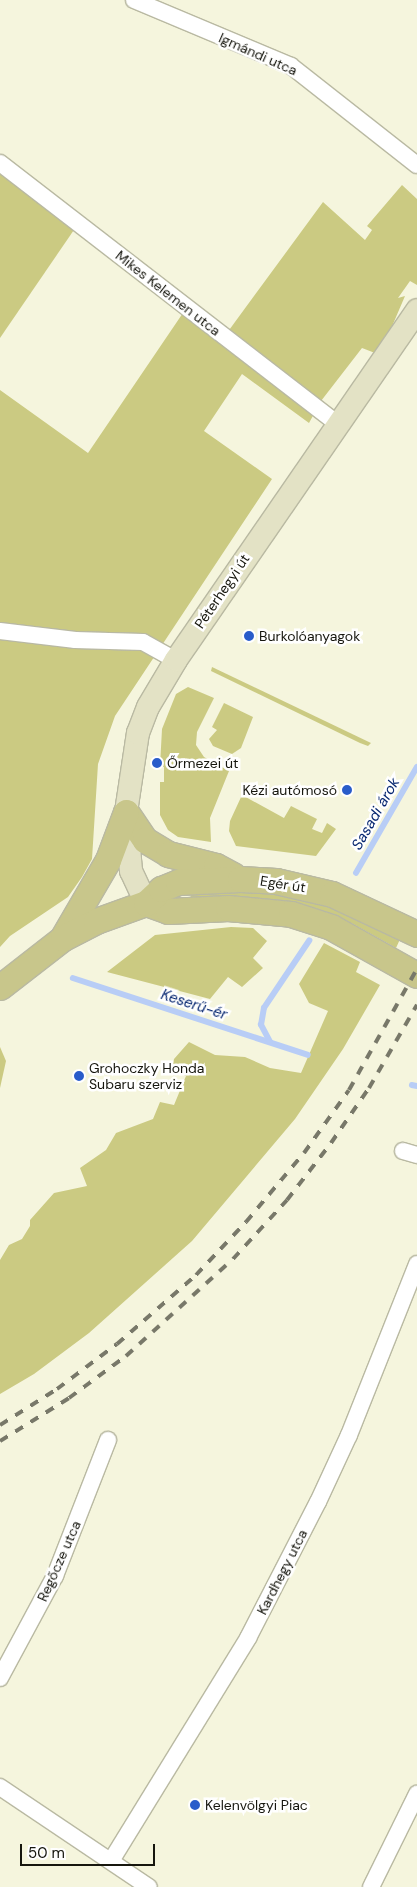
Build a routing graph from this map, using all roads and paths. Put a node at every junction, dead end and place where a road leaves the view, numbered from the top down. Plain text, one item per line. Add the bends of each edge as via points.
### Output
1 (134, 0) edge
2 (0, 163) edge
3 (417, 165) edge
4 (417, 310) edge
5 (337, 422) junction
6 (0, 631) edge
7 (176, 660) junction
8 (126, 812) junction
9 (240, 879) junction
10 (146, 903) junction
11 (417, 934) edge
12 (63, 938) junction
13 (417, 975) edge
14 (0, 987) edge
15 (417, 1264) edge
16 (108, 1440) dead end
17 (0, 1678) edge
18 (0, 1787) edge
19 (417, 1794) edge
20 (111, 1861) junction
21 (149, 1887) edge
22 (371, 1887) edge

1 - 3 street, Igmándi utca via 291,66
2 - 5 street, Mikes Kelemen utca
4 - 5 street, Péterhegyi út
5 - 7 street, Péterhegyi út
6 - 7 street via 75,640 143,642
7 - 8 street, Péterhegyi út via 157,690 138,733
8 - 9 main road via 144,840 168,854 216,866
8 - 10 street, Péterhegyi út via 131,871
8 - 12 main road via 106,865
9 - 10 main road, Egér út via 178,882 160,889
9 - 11 main road, Egér út via 276,881 332,894
10 - 12 main road, Egér út via 96,921
10 - 13 main road, Egér út via 168,911 228,908 291,914 331,927
12 - 14 main road, Egér út
15 - 20 street, Kardhegy utca via 349,1435 318,1502 248,1638
16 - 17 street, Regőcze utca via 55,1576
18 - 20 street
19 - 22 street
20 - 21 street

